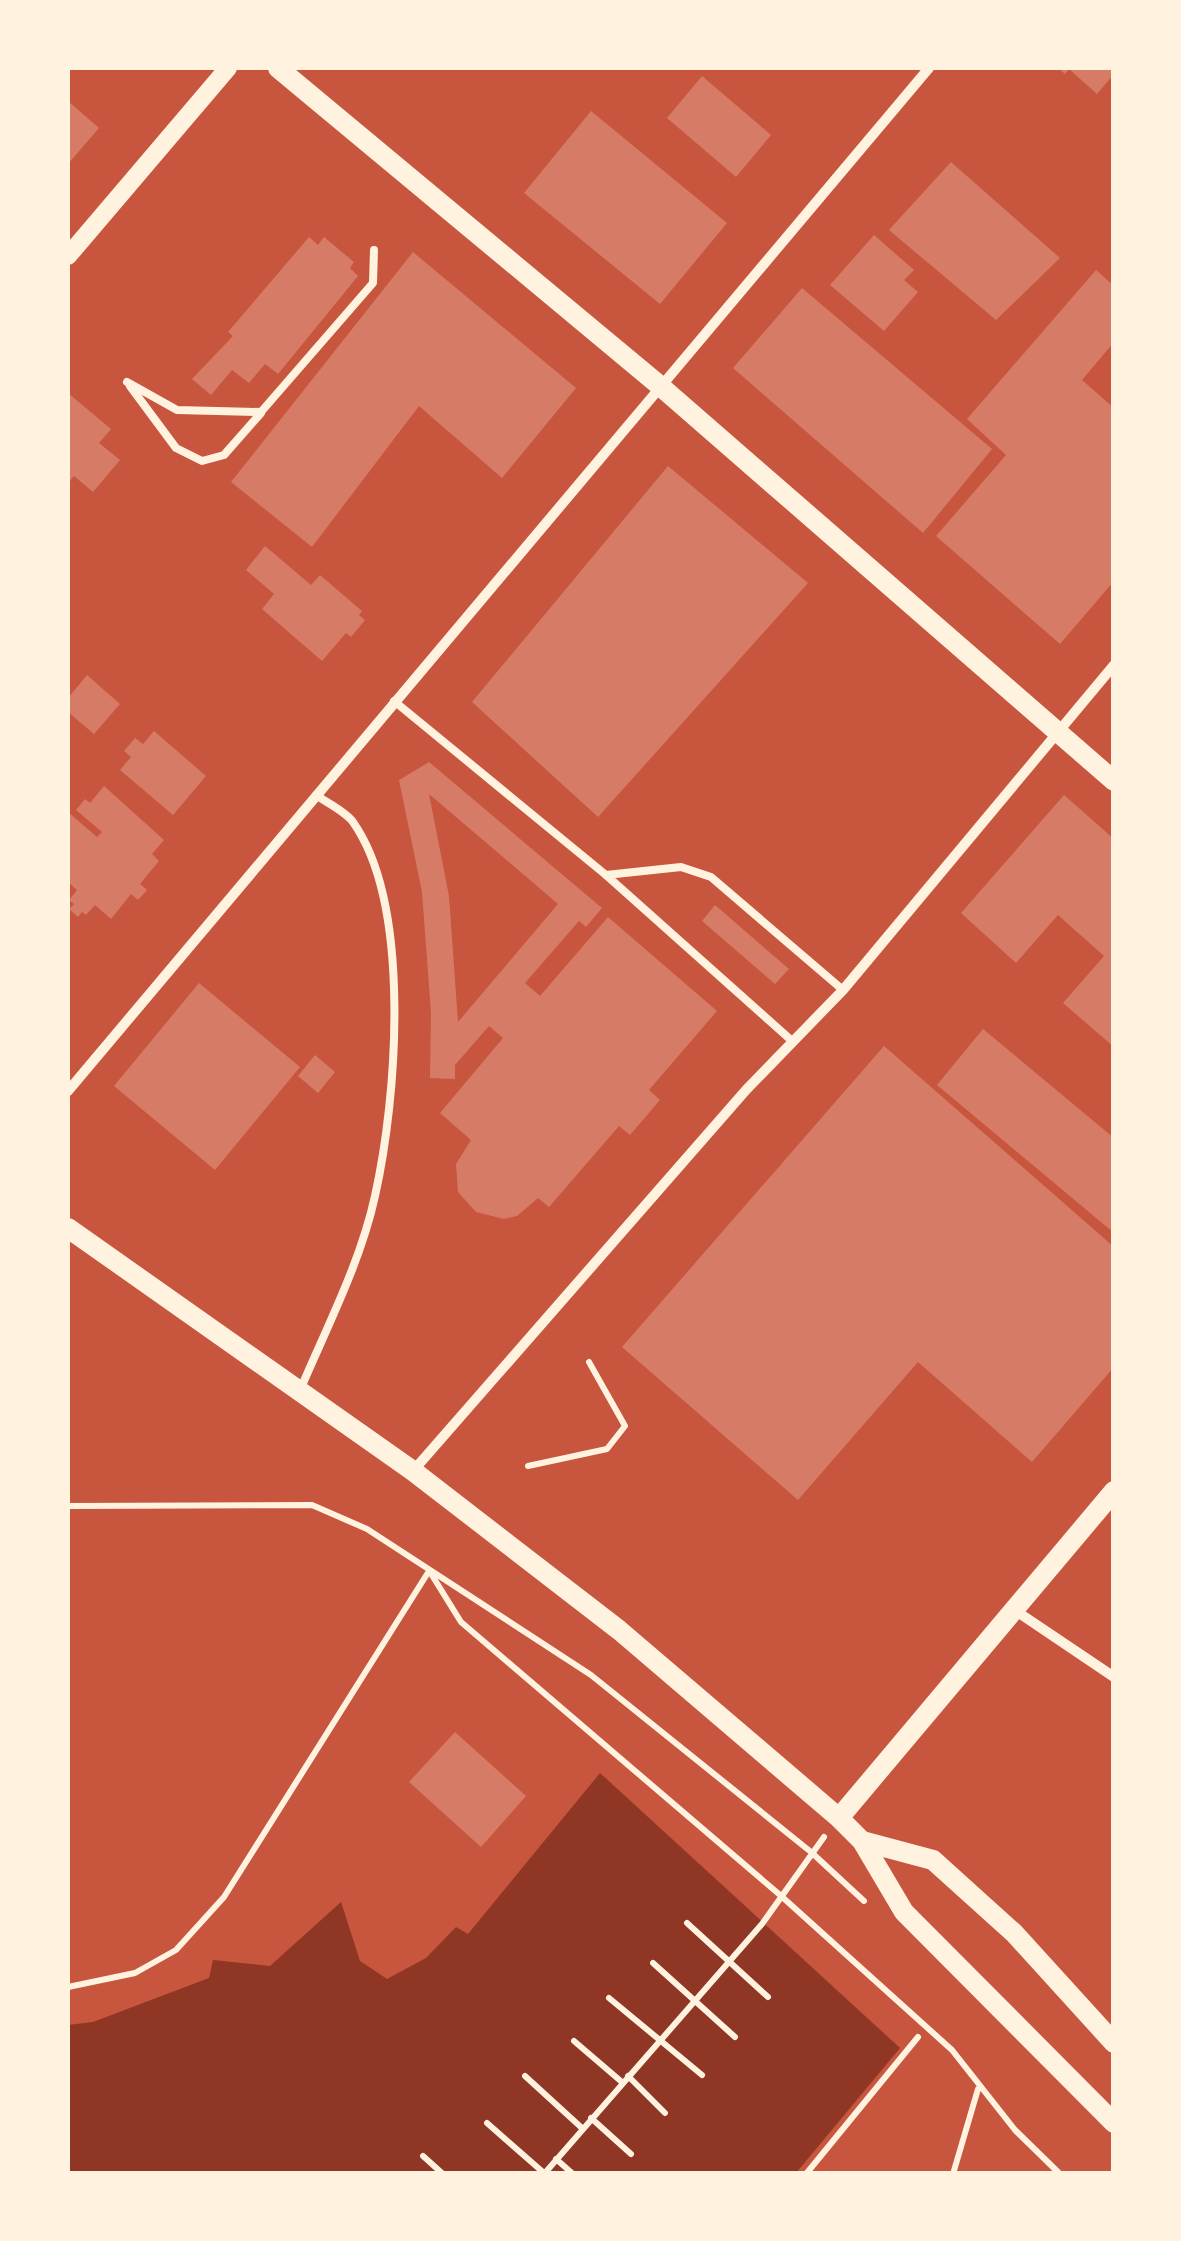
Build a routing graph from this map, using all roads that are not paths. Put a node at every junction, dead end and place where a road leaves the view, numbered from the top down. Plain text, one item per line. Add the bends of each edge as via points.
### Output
1 (228, 68) edge
2 (278, 68) edge
3 (929, 68) edge
4 (72, 243) edge
5 (374, 250) dead end
6 (658, 385) junction
7 (261, 412) junction
8 (1114, 664) edge
9 (394, 702) junction
10 (1060, 734) junction
11 (1114, 781) edge
12 (316, 795) junction
13 (606, 875) junction
14 (844, 990) junction
15 (791, 1040) junction
16 (68, 1091) edge
17 (68, 1228) edge
18 (300, 1390) junction
19 (413, 1471) junction
20 (1114, 1491) edge
21 (1012, 1609) junction
22 (1114, 1677) edge
23 (839, 1818) junction
24 (862, 1841) junction
25 (1114, 2043) edge
26 (1114, 2122) edge

1 - 4 street
2 - 6 main road
3 - 6 street
5 - 7 lane via 372,283
6 - 9 street
6 - 10 main road
7 - 7 lane via 178,410 127,382 176,448 202,461 224,455
8 - 10 street
9 - 12 street
9 - 13 lane
10 - 11 main road
10 - 14 street
12 - 16 street
12 - 18 lane via 351,818 379,870 395,1054 375,1198
13 - 14 lane via 681,867 712,877
13 - 15 lane
14 - 15 street
15 - 19 street
17 - 18 main road
18 - 19 main road
19 - 23 main road via 619,1630
20 - 21 main road
21 - 22 street
21 - 23 main road
23 - 24 main road
24 - 25 main road via 933,1860 1014,1933
24 - 26 main road via 904,1912

